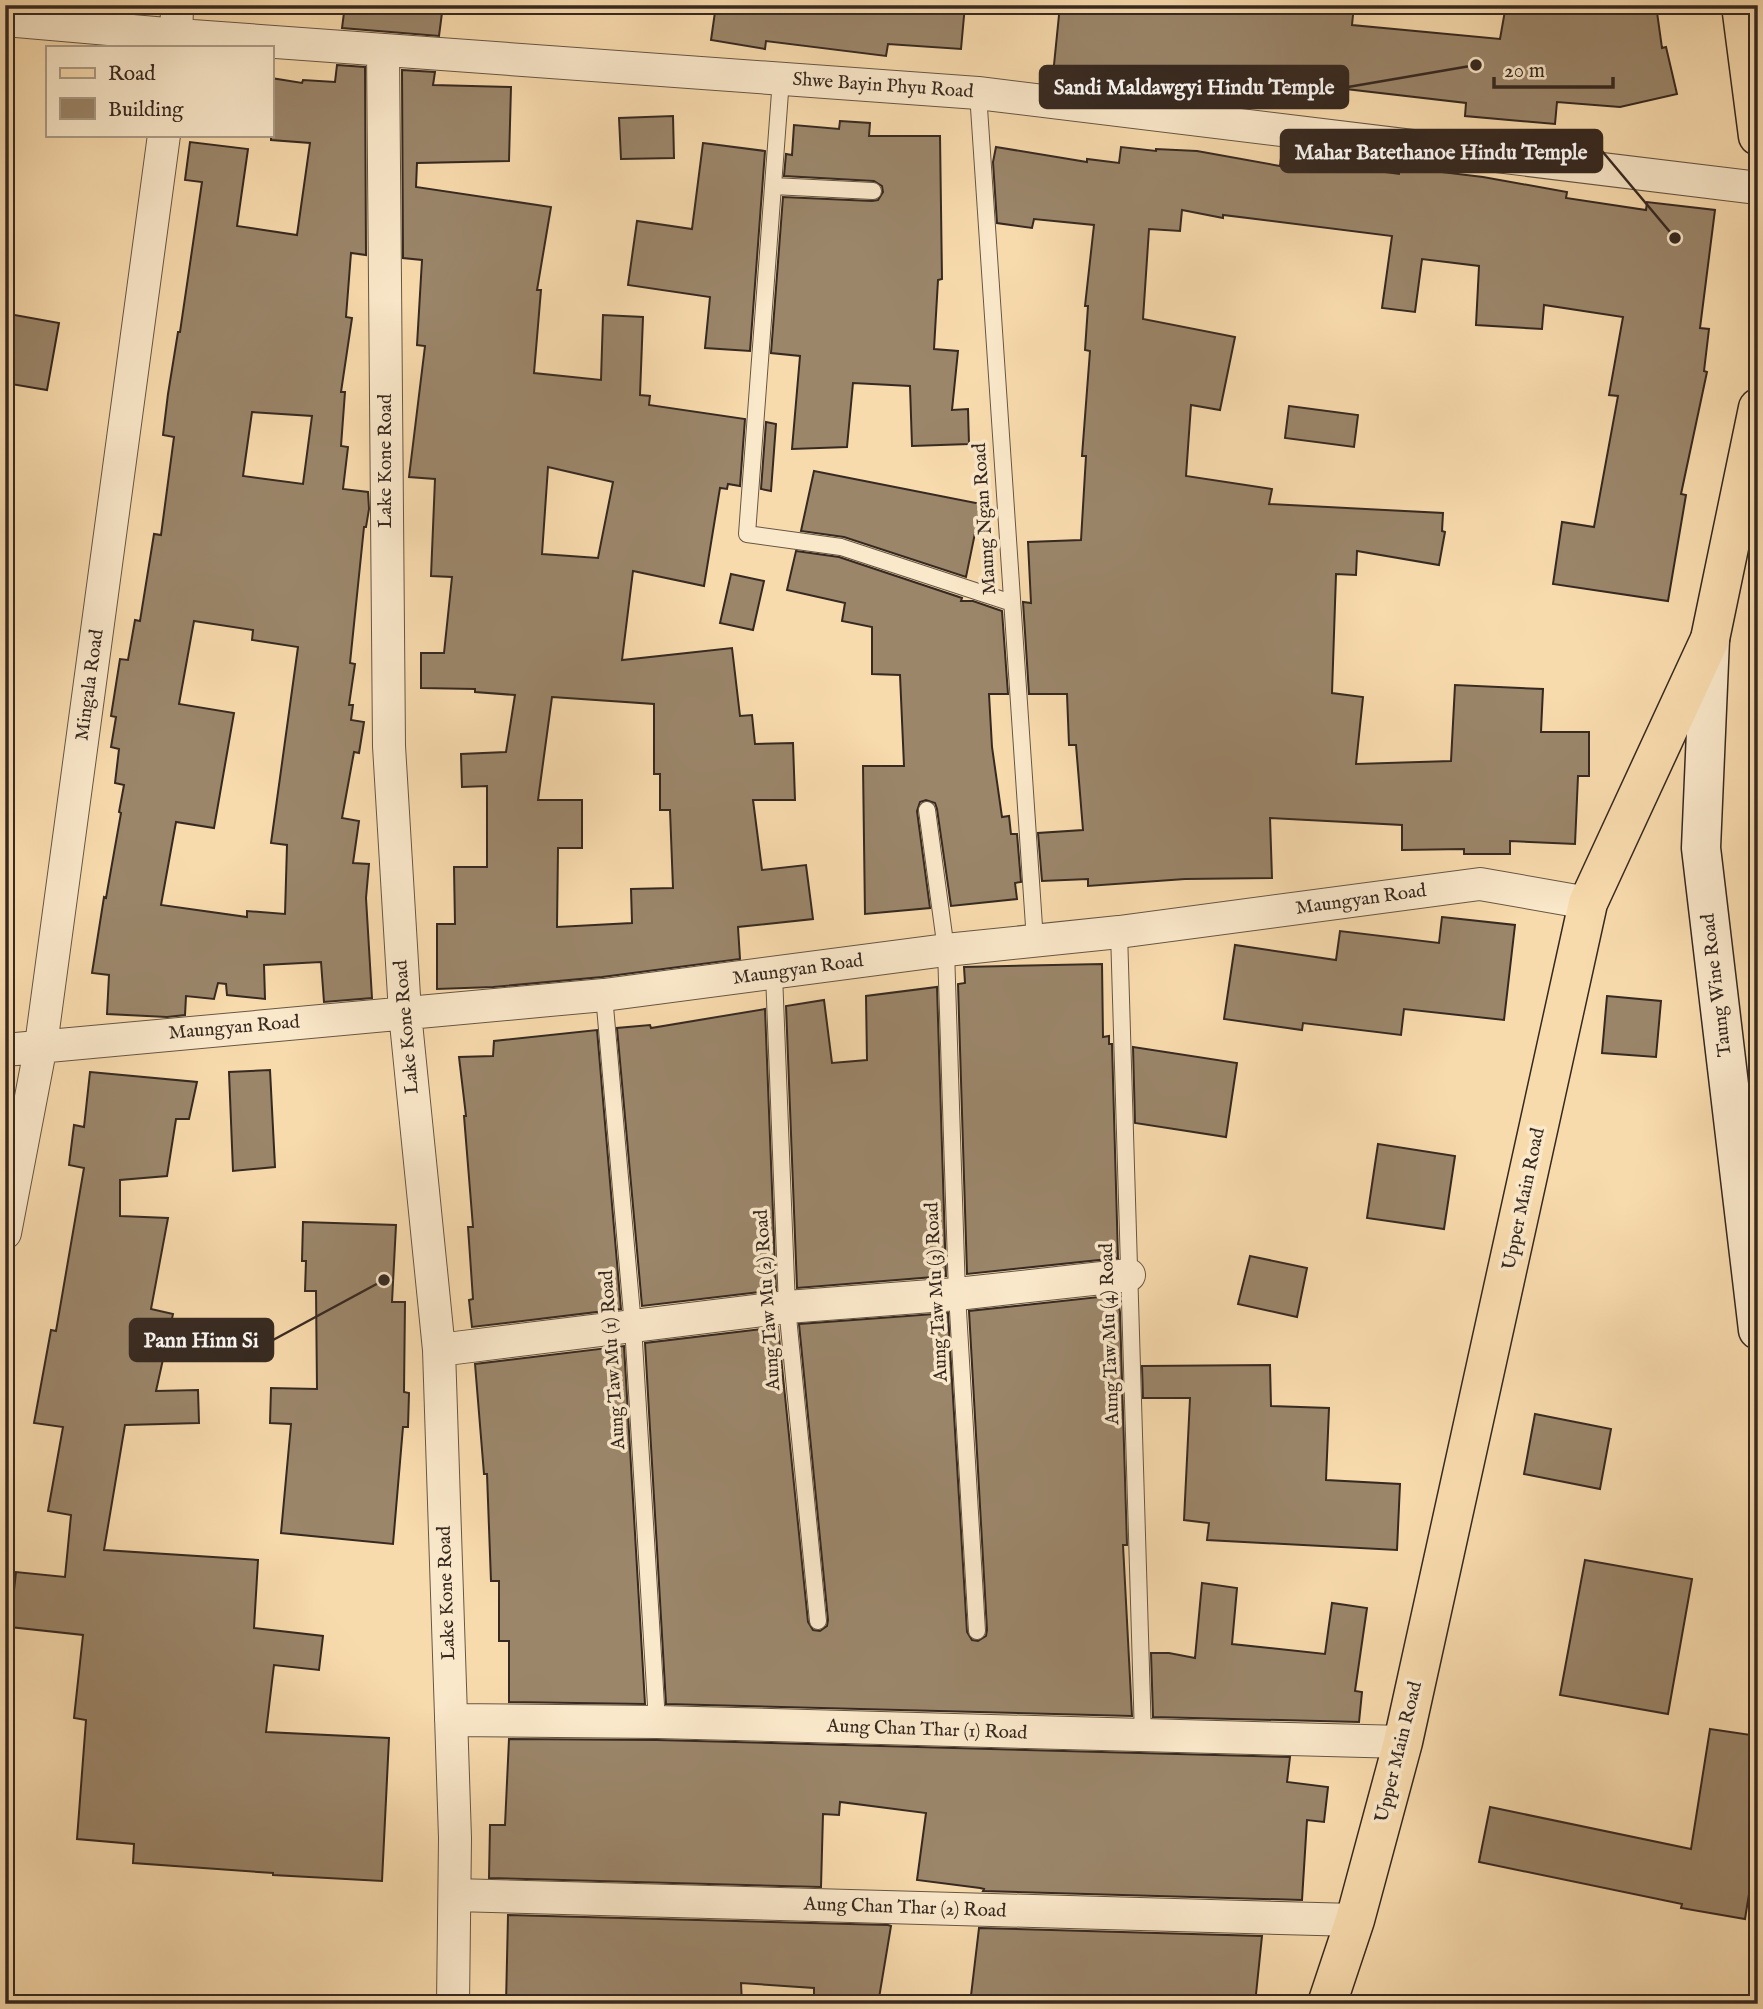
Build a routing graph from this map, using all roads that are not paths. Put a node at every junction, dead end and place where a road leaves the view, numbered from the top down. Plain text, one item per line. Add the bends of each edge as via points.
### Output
1 (1741, 5) edge
2 (5, 20) edge
3 (177, 29) edge
4 (383, 50) junction
5 (781, 79) junction
6 (978, 93) junction
7 (164, 136) edge
8 (1758, 136) edge
9 (773, 186) junction
10 (1758, 188) edge
11 (873, 191) dead end
12 (1758, 408) edge
13 (1012, 603) junction
14 (1710, 639) junction
15 (927, 810) dead end
16 (1588, 903) junction
17 (1119, 932) junction
18 (1035, 941) junction
19 (946, 950) junction
20 (774, 974) junction
21 (604, 995) junction
22 (405, 1013) junction
23 (41, 1045) junction
24 (5, 1049) edge
25 (5, 1233) edge
26 (1129, 1275) junction
27 (957, 1294) junction
28 (787, 1307) junction
29 (633, 1326) junction
30 (1758, 1330) edge
31 (439, 1350) junction
32 (818, 1621) dead end
33 (977, 1631) dead end
34 (451, 1720) junction
35 (657, 1722) junction
36 (1143, 1735) junction
37 (1403, 1742) junction
38 (455, 1895) junction
39 (1354, 1920) junction
40 (453, 2004) edge
41 (1327, 2004) edge

1 - 8 main road
2 - 3 street, Shwe Bayin Phyu Road
3 - 4 street, Shwe Bayin Phyu Road
4 - 5 street, Shwe Bayin Phyu Road
4 - 22 street, Lake Kone Road via 388,746
5 - 6 street, Shwe Bayin Phyu Road
5 - 9 lane
6 - 10 street, Shwe Bayin Phyu Road
6 - 13 lane, Maung Ngan Road
7 - 23 street, Mingala Road
9 - 11 lane
9 - 13 lane via 747,534 841,547
12 - 14 main road, Upper Main Road
13 - 18 lane, Maung Ngan Road
14 - 16 main road, Upper Main Road
14 - 30 main road, Taung Wine Road via 1701,848
15 - 19 lane, Aung Taw Mu (3) Road
16 - 17 street, Maungyan Road via 1480,884
16 - 37 main road, Upper Main Road
17 - 18 street, Maungyan Road
17 - 26 lane, Aung Taw Mu (4) Road
18 - 19 street, Maungyan Road
19 - 20 street, Maungyan Road
19 - 27 lane, Aung Taw Mu (3) Road
20 - 21 street, Maungyan Road
20 - 28 lane, Aung Taw Mu (2) Road
21 - 22 street, Maungyan Road
21 - 29 lane, Aung Taw Mu (1) Road
22 - 23 street, Maungyan Road
22 - 31 street, Lake Kone Road
23 - 24 street, Maungyan Road
23 - 25 street, Mingala Road
26 - 27 street
26 - 36 lane, Aung Taw Mu (4) Road
27 - 28 street
27 - 33 lane, Aung Taw Mu (3) Road
28 - 29 street
28 - 32 lane, Aung Taw Mu (2) Road
29 - 31 street
29 - 35 lane, Aung Taw Mu (1) Road
31 - 34 street, Lake Kone Road
34 - 35 street, Aung Chan Thar (1) Road
34 - 38 street, Lake Kone Road
35 - 36 street, Aung Chan Thar (1) Road
36 - 37 street, Aung Chan Thar (1) Road
37 - 39 main road, Upper Main Road
38 - 39 street, Aung Chan Thar (2) Road
38 - 40 street, Lake Kone Road
39 - 41 main road, Upper Main Road

